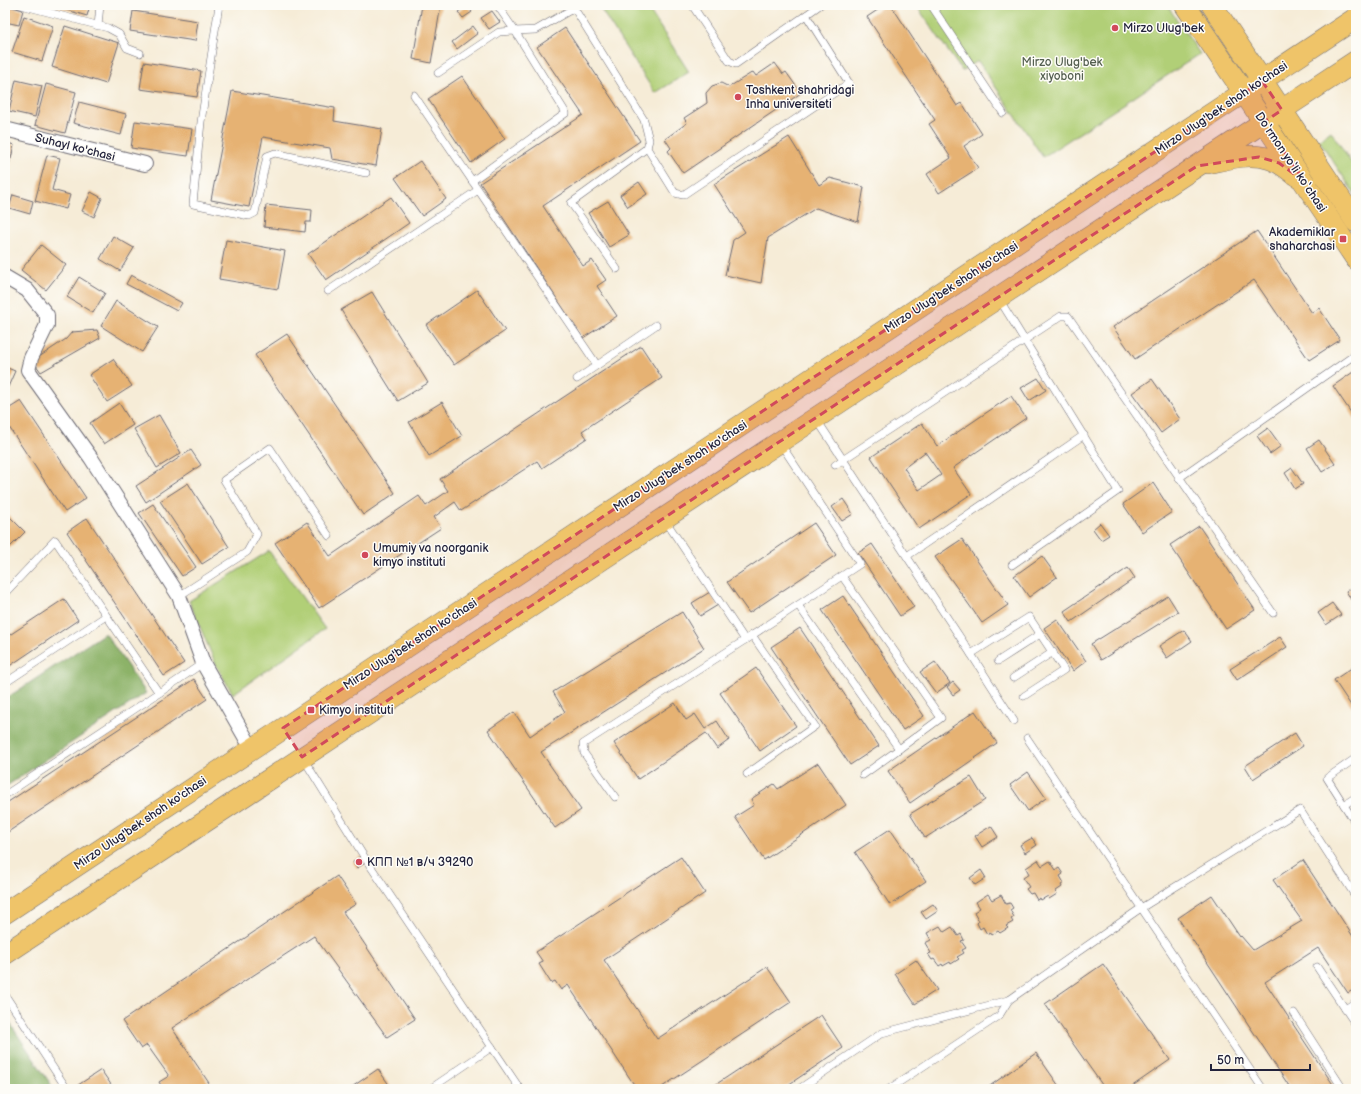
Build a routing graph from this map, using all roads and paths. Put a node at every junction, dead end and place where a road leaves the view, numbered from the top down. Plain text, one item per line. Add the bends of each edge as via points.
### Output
1 (21, 5) edge
2 (100, 5) edge
3 (219, 5) edge
4 (497, 5) edge
5 (692, 5) edge
6 (820, 5) edge
7 (931, 5) edge
8 (1185, 5) edge
9 (1212, 5) edge
10 (806, 15) junction
11 (1356, 18) edge
12 (98, 26) junction
13 (515, 31) junction
14 (140, 53) dead end
15 (1356, 60) edge
16 (438, 73) dead end
17 (1262, 81) junction
18 (1244, 93) junction
19 (414, 95) dead end
20 (1282, 110) junction
21 (1003, 113) dead end
22 (1264, 122) junction
23 (5, 129) edge
24 (647, 148) junction
25 (146, 164) dead end
26 (1197, 166) junction
27 (366, 174) dead end
28 (472, 181) junction
29 (1305, 182) junction
30 (478, 190) junction
31 (1356, 222) edge
32 (1356, 259) edge
33 (617, 269) dead end
34 (5, 277) edge
35 (328, 291) dead end
36 (998, 298) junction
37 (656, 325) dead end
38 (1024, 340) junction
39 (1356, 354) edge
40 (597, 365) junction
41 (577, 379) dead end
42 (815, 418) junction
43 (1084, 435) junction
44 (779, 442) junction
45 (835, 465) dead end
46 (1179, 478) junction
47 (664, 518) junction
48 (329, 536) dead end
49 (907, 556) junction
50 (1012, 565) dead end
51 (842, 576) junction
52 (5, 593) edge
53 (179, 596) junction
54 (798, 605) junction
55 (1273, 613) dead end
56 (106, 616) junction
57 (1040, 634) junction
58 (749, 637) junction
59 (1052, 652) junction
60 (971, 654) junction
61 (998, 661) dead end
62 (203, 663) junction
63 (1013, 678) dead end
64 (5, 683) edge
65 (159, 693) junction
66 (1024, 696) dead end
67 (1014, 721) dead end
68 (283, 728) junction
69 (1027, 738) dead end
70 (252, 749) junction
71 (899, 749) junction
72 (302, 757) junction
73 (1356, 758) edge
74 (747, 774) dead end
75 (863, 775) dead end
76 (5, 796) edge
77 (615, 797) dead end
78 (1356, 797) edge
79 (1344, 805) junction
80 (1356, 824) edge
81 (1356, 897) edge
82 (1141, 908) junction
83 (5, 913) edge
84 (5, 954) edge
85 (1317, 967) dead end
86 (5, 995) edge
87 (1008, 1000) junction
88 (1356, 1002) edge
89 (1345, 1009) junction
90 (1294, 1013) dead end
91 (1356, 1025) edge
92 (492, 1047) junction
93 (67, 1089) edge
94 (430, 1089) edge
95 (520, 1089) edge
96 (799, 1089) edge
97 (889, 1089) edge
98 (1263, 1089) edge
99 (1343, 1089) edge

1 - 12 lane
2 - 12 lane
3 - 27 lane via 201,122 193,204 249,216 255,213 267,156 275,153
4 - 13 lane
5 - 10 lane via 728,62 736,64
6 - 10 lane
7 - 21 lane
8 - 18 main road, Do‘rmon yo‘li ko‘chasi
9 - 17 main road, Do‘rmon yo‘li ko‘chasi
10 - 24 lane via 849,83 682,195 675,193
11 - 17 main road, Mirzo Ulug'bek shoh ko'chasi
12 - 14 lane via 120,34 127,48
13 - 16 lane via 498,32
13 - 24 lane via 536,30 574,8 644,120 649,140
13 - 28 lane via 566,113
15 - 20 main road
17 - 18 main road, Mirzo Ulug'bek shoh ko'chasi
17 - 20 main road, Do‘rmon yo‘li ko‘chasi
18 - 22 main road, Do‘rmon yo‘li ko‘chasi
18 - 68 main road, Mirzo Ulug'bek shoh ko'chasi
19 - 28 lane
20 - 22 main road
20 - 31 main road, Do‘rmon yo‘li ko‘chasi
22 - 26 main road
22 - 29 main road, Do‘rmon yo‘li ko‘chasi
23 - 25 street, Suhayl ko'chasi
24 - 33 lane via 571,203
26 - 29 main road via 1236,158 1270,158
26 - 36 main road
28 - 30 lane
29 - 32 main road, Do‘rmon yo‘li ko‘chasi
30 - 35 lane
30 - 40 lane
34 - 53 street via 27,290 46,315 46,325 28,370 91,458
36 - 38 lane
36 - 42 main road
37 - 40 lane
38 - 43 lane
38 - 45 lane
38 - 46 lane via 1061,316 1068,316
39 - 46 lane
40 - 41 lane
42 - 44 main road
42 - 49 lane
43 - 49 lane
43 - 50 lane via 1118,491
44 - 47 main road
44 - 51 lane via 860,564
46 - 55 lane
47 - 58 lane
47 - 72 main road
48 - 53 lane via 270,448 224,480 257,534 247,552
49 - 60 lane
51 - 54 lane
51 - 71 lane via 941,718
52 - 56 lane via 55,540
53 - 62 street
54 - 58 lane
54 - 71 lane
56 - 64 lane
56 - 65 lane
57 - 59 lane
57 - 60 lane via 1029,617
57 - 61 lane
58 - 74 lane via 815,726
58 - 77 lane via 583,744 584,753
59 - 63 lane
59 - 66 lane via 1064,670
60 - 67 lane
62 - 65 lane
62 - 70 street
65 - 76 lane
68 - 70 main road, Mirzo Ulug'bek shoh ko'chasi
68 - 72 main road
69 - 82 lane
70 - 83 main road, Mirzo Ulug'bek shoh ko'chasi
71 - 75 lane
72 - 84 main road
72 - 92 lane via 363,855
73 - 79 lane via 1327,778
78 - 79 lane
79 - 80 lane
81 - 82 lane via 1300,810
82 - 87 lane
82 - 98 lane
85 - 89 lane
86 - 93 lane
87 - 96 lane via 882,1033
87 - 97 lane via 999,1016
88 - 89 lane
89 - 91 lane
90 - 99 lane
92 - 94 lane
92 - 95 lane

